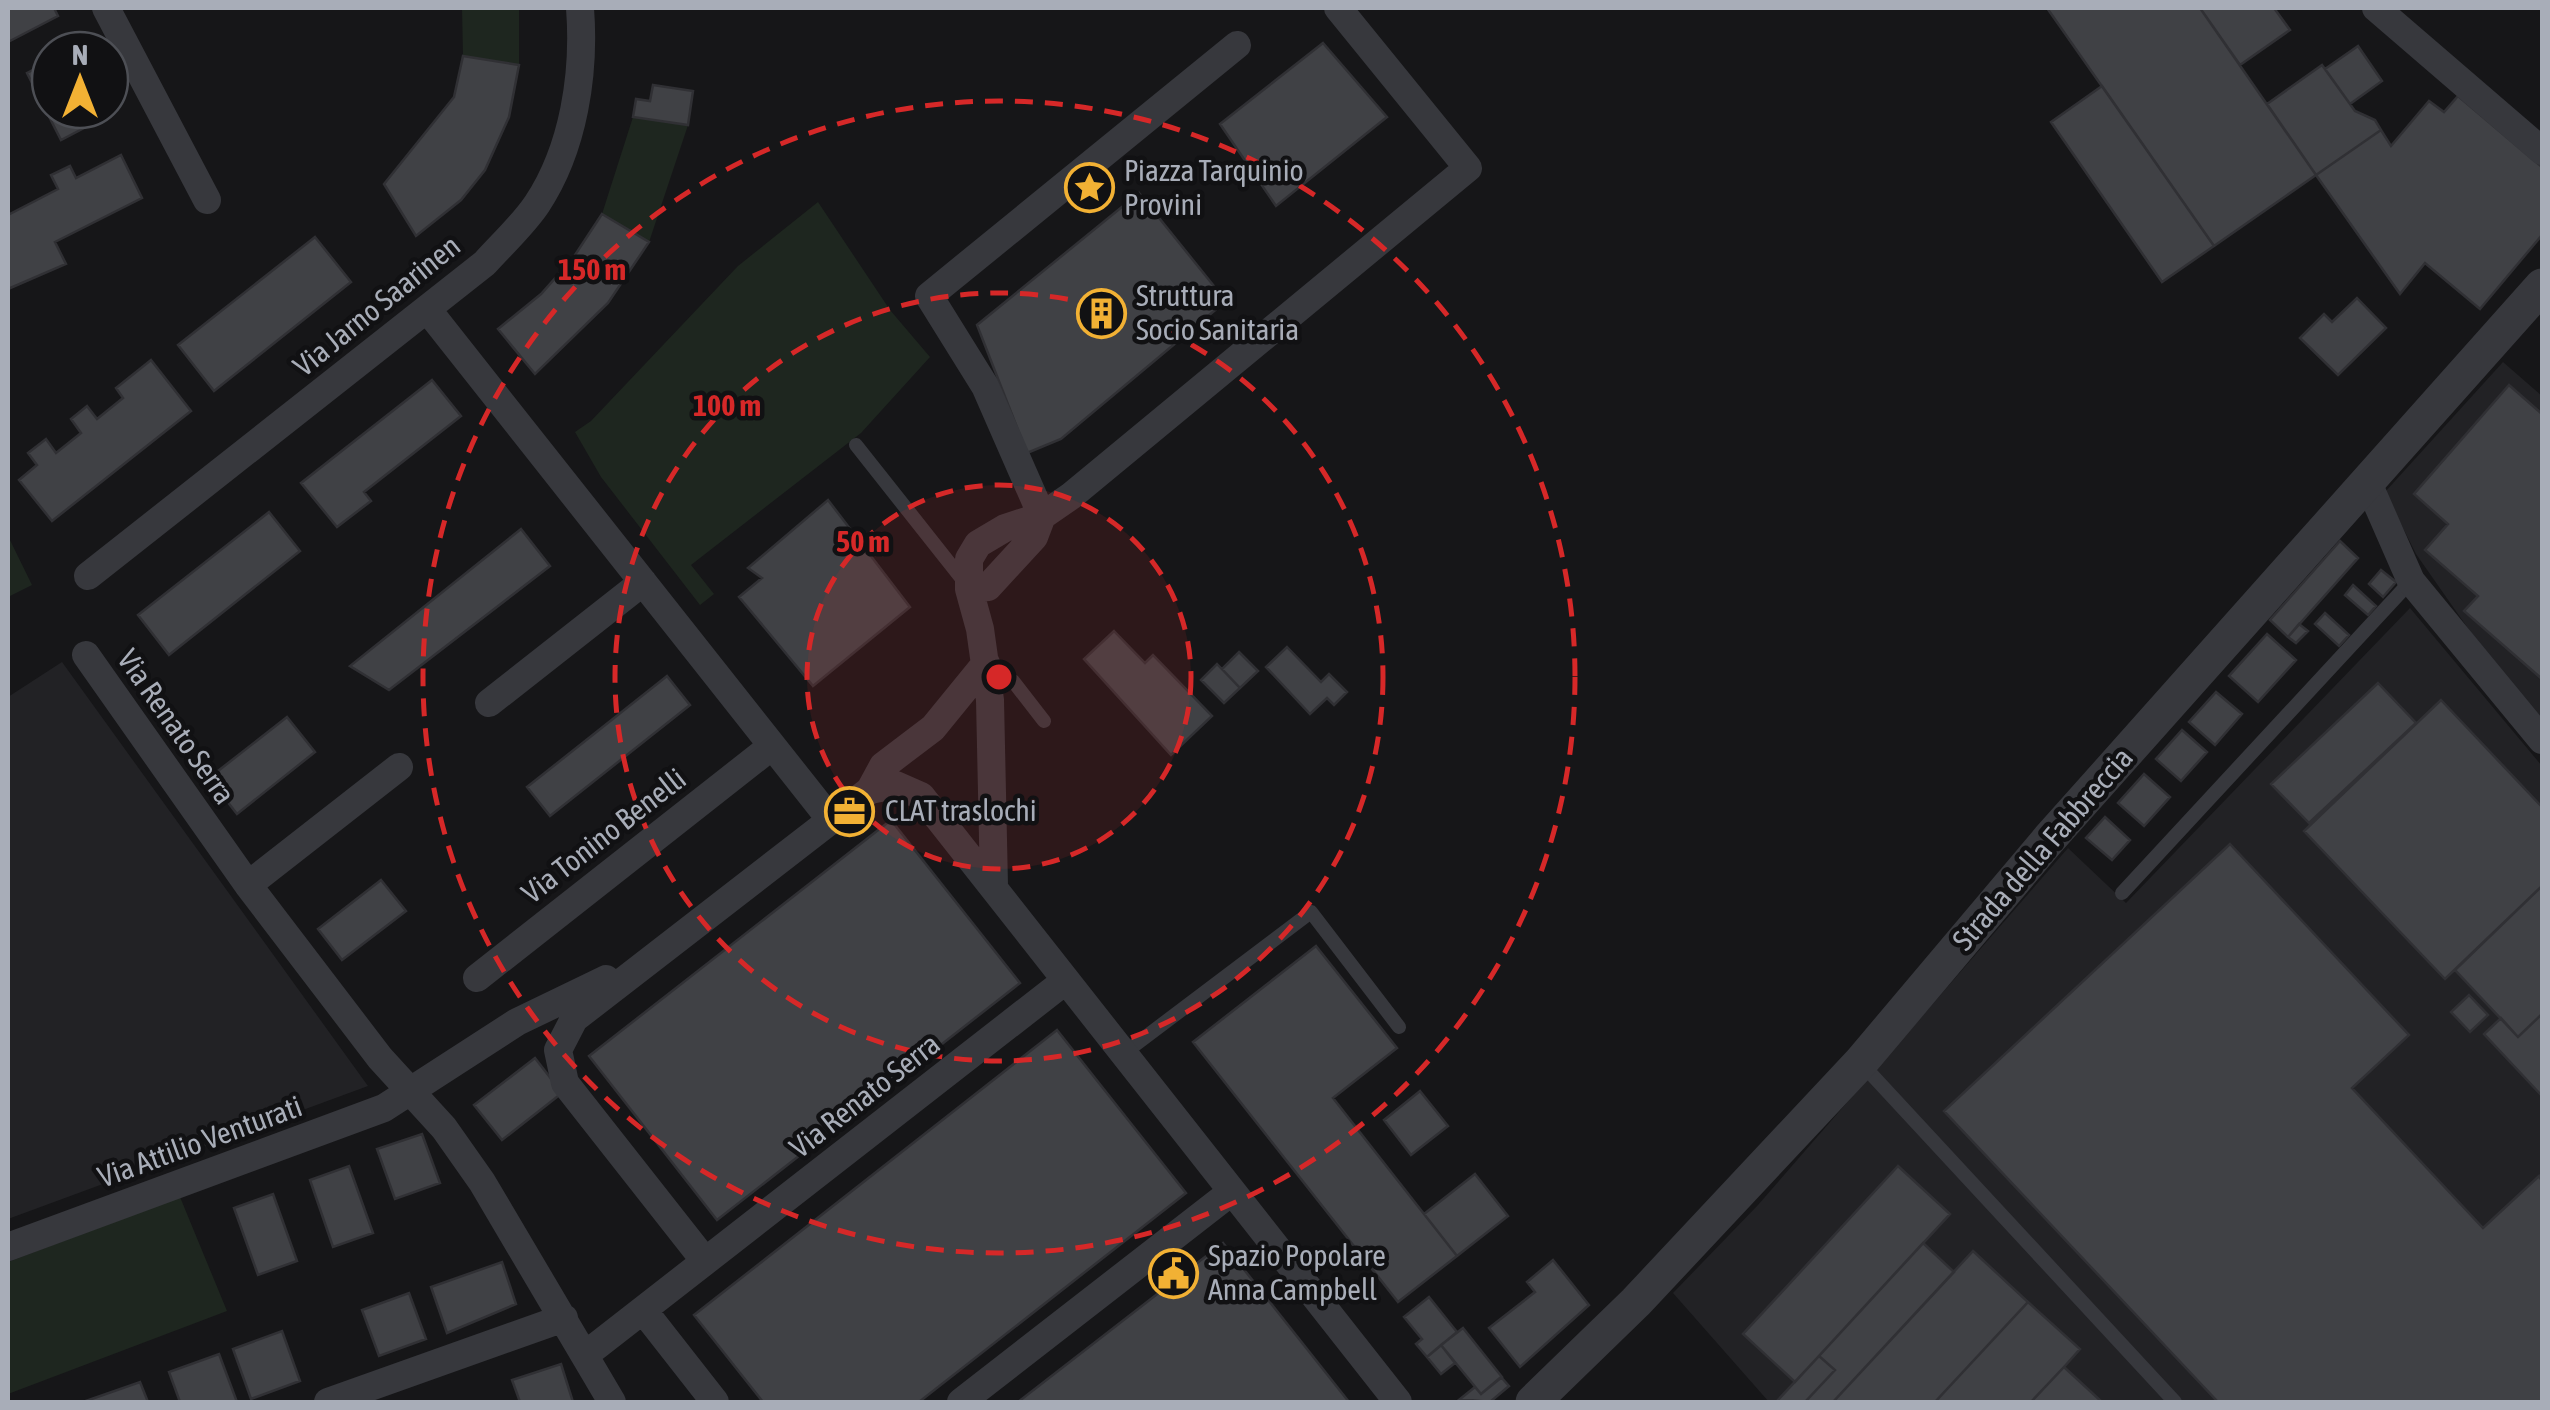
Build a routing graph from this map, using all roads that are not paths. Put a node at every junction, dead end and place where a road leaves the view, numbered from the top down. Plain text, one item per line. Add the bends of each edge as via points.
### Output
1 (106, 8) edge
2 (580, 8) edge
3 (1338, 8) edge
4 (2376, 8) edge
5 (1236, 45) dead end
6 (2542, 151) edge
7 (207, 200) dead end
8 (2542, 286) edge
9 (428, 309) junction
10 (856, 445) dead end
11 (2368, 483) junction
12 (1042, 516) junction
13 (88, 576) dead end
14 (2411, 581) junction
15 (643, 582) junction
16 (969, 589) junction
17 (86, 656) dead end
18 (986, 663) junction
19 (990, 700) junction
20 (489, 703) dead end
21 (1027, 703) junction
22 (1044, 721) dead end
23 (2542, 740) edge
24 (772, 746) junction
25 (400, 767) dead end
26 (870, 790) junction
27 (832, 820) junction
28 (248, 885) junction
29 (994, 885) junction
30 (2122, 893) dead end
31 (662, 951) junction
32 (476, 978) dead end
33 (1065, 981) junction
34 (1399, 1027) dead end
35 (1122, 1055) junction
36 (1861, 1062) junction
37 (412, 1091) junction
38 (1230, 1193) junction
39 (8, 1247) edge
40 (705, 1261) junction
41 (643, 1310) junction
42 (564, 1318) junction
43 (585, 1355) junction
44 (1387, 1395) edge
45 (328, 1402) edge
46 (612, 1402) edge
47 (715, 1402) edge
48 (961, 1402) edge
49 (1533, 1402) edge
50 (2175, 1402) edge

1 - 7 street
2 - 9 street, Via Jarno Saarinen via 584,53 568,136 538,203 485,263
3 - 12 street via 1468,168
4 - 6 street
5 - 12 street via 929,296 985,386
8 - 11 street, Strada della Fabbreccia
9 - 13 street, Via Jarno Saarinen
9 - 15 street
10 - 16 lane
11 - 14 street
11 - 36 street, Strada della Fabbreccia via 2049,839
12 - 16 street via 978,544 969,560
14 - 23 street
14 - 30 lane
15 - 20 street
15 - 24 street
16 - 18 street
17 - 28 street, Via Renato Serra
18 - 19 street
18 - 21 lane via 1013,682
18 - 26 street via 933,728 883,766
19 - 21 lane
19 - 29 street
21 - 22 lane
24 - 27 street
24 - 32 street, Via Tonino Benelli
25 - 28 street
26 - 27 street
26 - 29 street via 896,785 921,796
27 - 31 street
28 - 37 street, Via Renato Serra
29 - 33 street
31 - 37 street via 517,1022
31 - 40 street via 574,1019 558,1050 565,1083
33 - 35 street
33 - 40 street, Via Renato Serra
34 - 35 lane via 1311,912
35 - 38 street
36 - 49 street, Strada della Fabbreccia
36 - 50 lane
37 - 39 street, Via Attilio Venturati via 384,1108
37 - 42 street, Via Renato Serra via 482,1182
38 - 44 street
38 - 48 street
40 - 41 street, Via Renato Serra
41 - 43 street, Via Renato Serra
41 - 47 street
42 - 43 street, Via Renato Serra
42 - 45 street
43 - 46 street, Via Renato Serra

